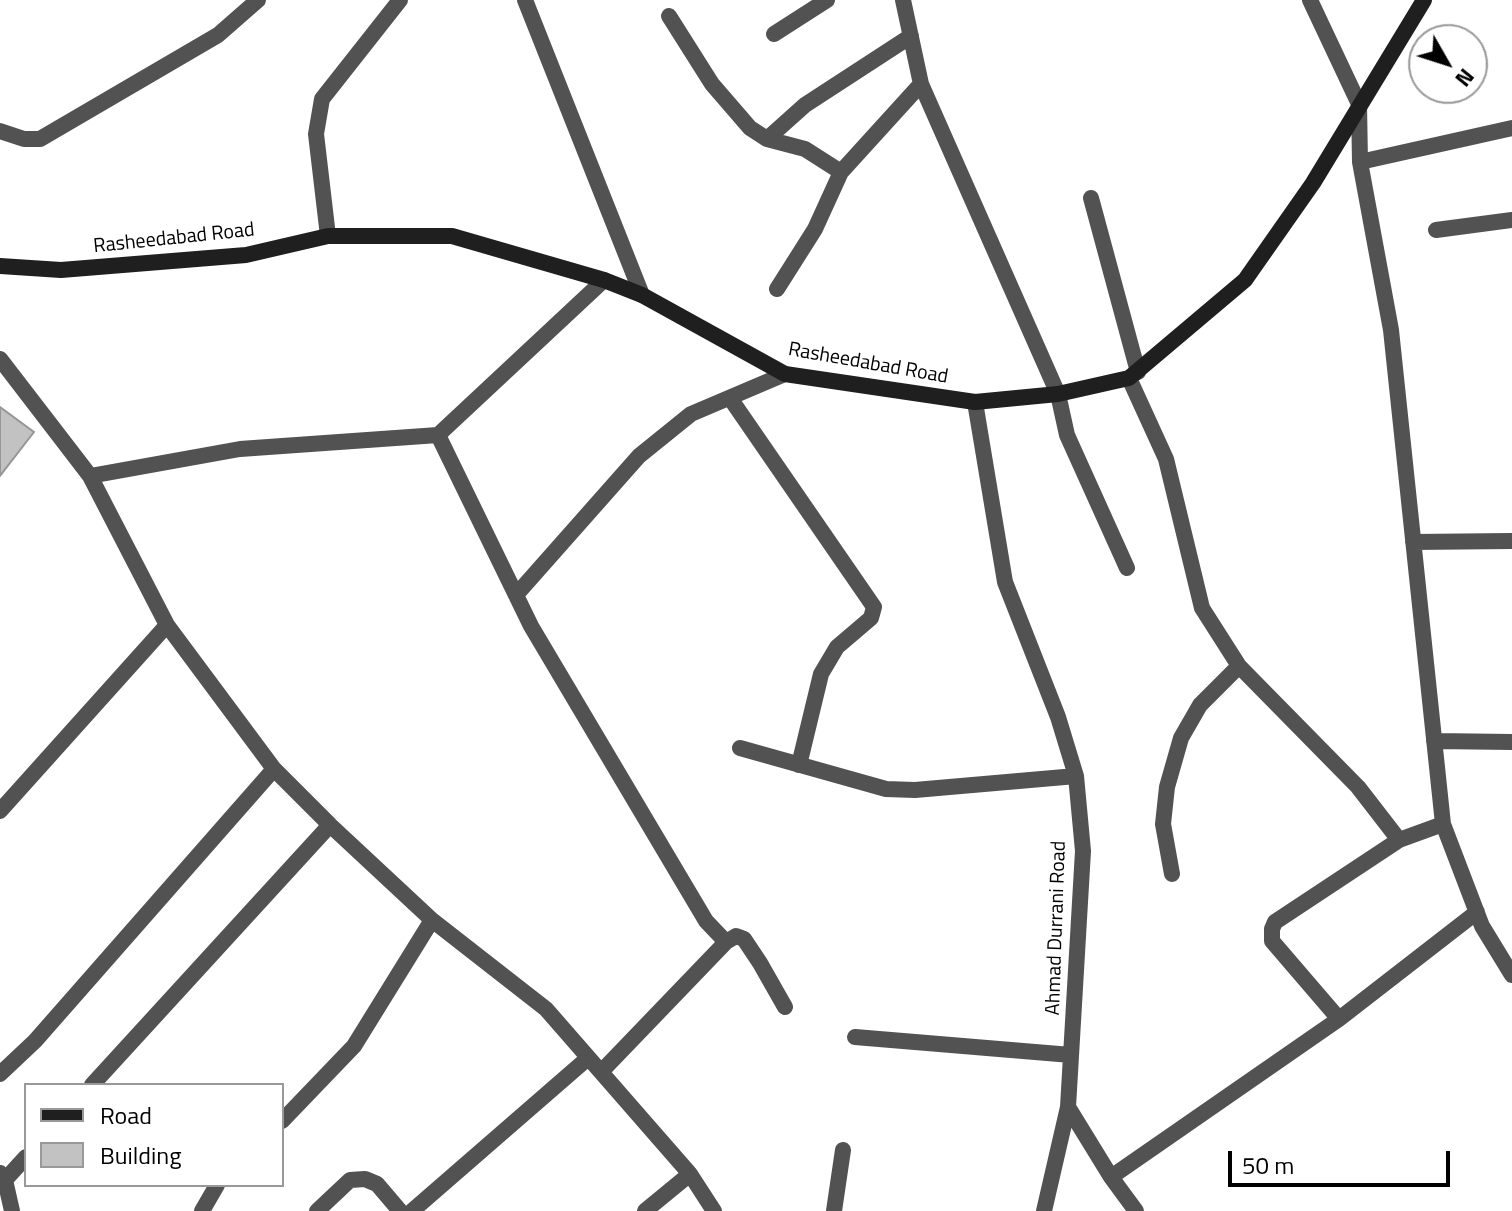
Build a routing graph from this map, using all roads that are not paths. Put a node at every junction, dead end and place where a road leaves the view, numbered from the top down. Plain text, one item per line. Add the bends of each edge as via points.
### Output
1 (258, 0) edge
2 (400, 0) edge
3 (525, 0) edge
4 (827, 0) edge
5 (903, 0) edge
6 (1310, 0) edge
7 (1424, 0) edge
8 (669, 16) dead end
9 (774, 34) dead end
10 (911, 36) junction
11 (921, 84) junction
12 (1359, 104) junction
13 (1512, 128) edge
14 (0, 131) edge
15 (767, 139) junction
16 (1360, 162) junction
17 (841, 172) junction
18 (1091, 198) dead end
19 (1512, 220) edge
20 (1436, 230) dead end
21 (328, 236) junction
22 (0, 266) edge
23 (604, 280) junction
24 (777, 289) dead end
25 (642, 295) junction
26 (0, 359) edge
27 (785, 374) junction
28 (1133, 375) junction
29 (1058, 394) junction
30 (730, 398) junction
31 (975, 402) junction
32 (438, 435) junction
33 (90, 476) junction
34 (1512, 541) edge
35 (1413, 542) junction
36 (1127, 568) dead end
37 (516, 595) junction
38 (167, 625) junction
39 (1239, 666) junction
40 (1434, 741) junction
41 (1512, 742) edge
42 (740, 748) dead end
43 (799, 765) junction
44 (274, 769) junction
45 (1076, 776) junction
46 (0, 811) edge
47 (1443, 824) junction
48 (330, 825) junction
49 (1399, 840) junction
50 (1172, 874) dead end
51 (1477, 912) junction
52 (432, 920) junction
53 (726, 942) junction
54 (1512, 975) edge
55 (785, 1007) dead end
56 (1339, 1019) junction
57 (855, 1037) dead end
58 (1071, 1055) junction
59 (588, 1058) junction
60 (601, 1072) junction
61 (0, 1074) edge
62 (94, 1083) edge
63 (1068, 1107) junction
64 (284, 1119) edge
65 (843, 1150) dead end
66 (24, 1159) edge
67 (690, 1174) junction
68 (3, 1176) edge
69 (1111, 1177) junction
70 (216, 1187) edge
71 (12, 1211) edge
72 (202, 1211) edge
73 (317, 1211) edge
74 (400, 1211) edge
75 (412, 1211) edge
76 (645, 1211) edge
77 (714, 1211) edge
78 (834, 1211) edge
79 (1044, 1211) edge
80 (1136, 1211) edge

1 - 14 street via 218,35 40,139
2 - 21 street via 322,99 316,134
3 - 25 street
4 - 9 street
5 - 10 street
6 - 12 street
7 - 12 main road, Rasheedabad Road
8 - 15 street via 712,84 750,128
10 - 11 street
10 - 15 street via 805,105
11 - 17 street
11 - 29 street
12 - 16 street
12 - 28 main road, Rasheedabad Road via 1313,183 1245,280
13 - 16 street
15 - 17 street via 805,149
16 - 35 street via 1391,330
17 - 24 street via 815,229
18 - 28 street
19 - 20 street
21 - 22 main road, Rasheedabad Road via 246,255 61,270
21 - 23 main road, Rasheedabad Road via 452,236
23 - 25 main road, Rasheedabad Road
23 - 32 street
25 - 27 main road, Rasheedabad Road
26 - 33 street
27 - 30 street
27 - 31 main road, Rasheedabad Road
28 - 29 main road, Rasheedabad Road
28 - 39 street via 1166,459 1202,608
29 - 31 main road, Rasheedabad Road
29 - 36 street via 1067,435
30 - 37 street via 691,414 639,456
30 - 43 street via 874,607 871,618 837,647 821,674
31 - 45 street, Ahmad Durrani Road via 1005,582
32 - 33 street via 240,449
32 - 37 street
33 - 38 street
34 - 35 street
35 - 40 street
37 - 53 street via 706,921
38 - 44 street
38 - 46 street
39 - 49 street via 1358,787
39 - 50 street via 1200,705 1181,738 1163,824
40 - 41 street
40 - 47 street
42 - 43 street
43 - 45 street via 886,789
44 - 48 street
44 - 61 street
45 - 58 street, Ahmad Durrani Road via 1083,851
47 - 49 street
47 - 51 street
48 - 52 street
48 - 62 street
49 - 56 street via 1275,922 1272,929 1272,941
51 - 54 street
51 - 56 street
52 - 59 street via 546,1009
52 - 64 street via 354,1046
53 - 55 street via 736,936 744,939
53 - 60 street
56 - 69 street
57 - 58 street
58 - 63 street, Ahmad Durrani Road
59 - 60 street
59 - 75 street
60 - 67 street
63 - 69 street
63 - 79 street, Ahmad Durrani Road
65 - 78 street
66 - 68 street
67 - 76 street
67 - 77 street
68 - 71 street
69 - 80 street
70 - 72 street
73 - 74 street via 350,1180 365,1179 377,1184

